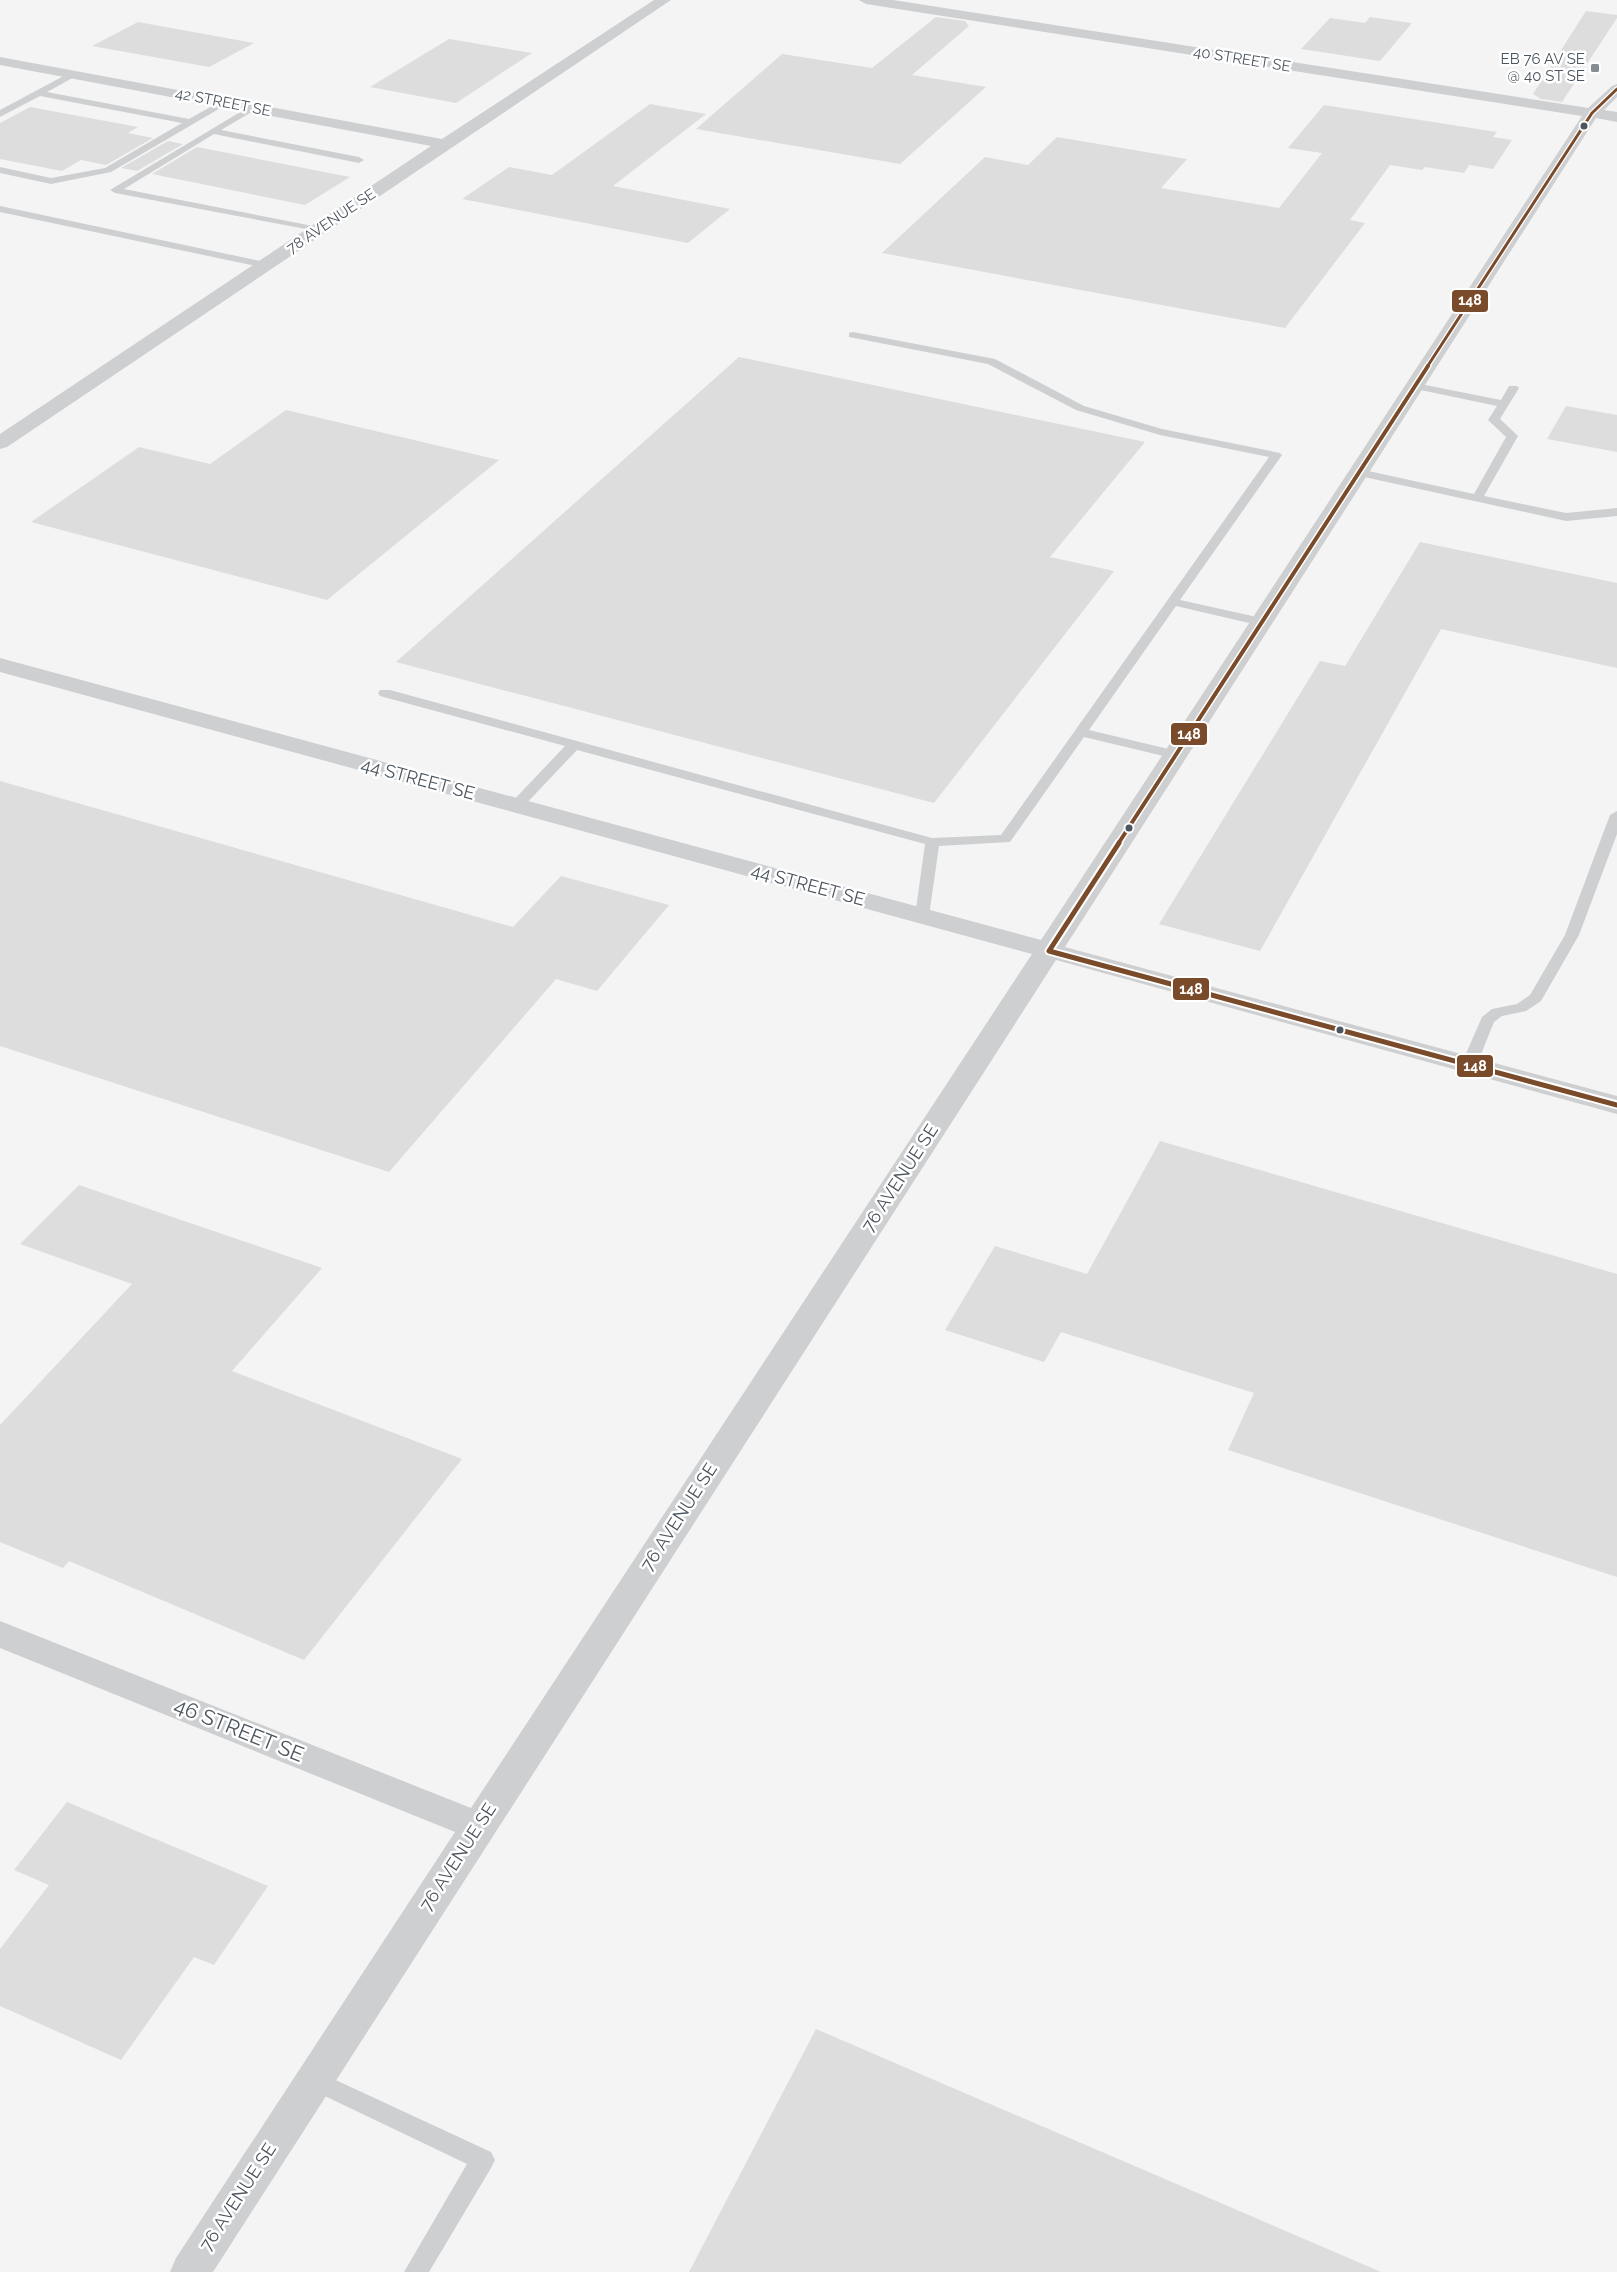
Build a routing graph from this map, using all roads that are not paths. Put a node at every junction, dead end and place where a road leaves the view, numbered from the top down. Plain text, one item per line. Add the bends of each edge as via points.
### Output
1 (664, 0) edge
2 (866, 0) edge
3 (0, 61) edge
4 (72, 74) junction
5 (1617, 89) edge
6 (39, 93) junction
7 (224, 103) junction
8 (252, 108) junction
9 (1592, 113) junction
10 (0, 114) edge
11 (1617, 117) edge
12 (190, 122) junction
13 (213, 131) junction
14 (445, 144) junction
15 (359, 160) dead end
16 (0, 170) edge
17 (0, 209) edge
18 (318, 230) junction
19 (265, 266) junction
20 (853, 335) dead end
21 (1415, 386) junction
22 (1513, 388) dead end
23 (1504, 404) junction
24 (0, 443) edge
25 (1359, 473) junction
26 (1477, 498) junction
27 (1617, 512) edge
28 (1174, 602) junction
29 (1262, 622) junction
30 (0, 665) edge
31 (385, 693) dead end
32 (1082, 732) junction
33 (574, 744) junction
34 (1176, 755) junction
35 (516, 806) junction
36 (1617, 816) edge
37 (932, 842) junction
38 (922, 916) junction
39 (1049, 951) junction
40 (1468, 1065) junction
41 (1617, 1105) edge
42 (0, 1634) edge
43 (478, 1826) junction
44 (314, 2080) junction
45 (190, 2272) edge
46 (416, 2272) edge

1 - 14 street, 78 AVENUE SE
2 - 9 street, 40 STREET SE
3 - 4 street, 42 STREET SE
4 - 6 lane
4 - 7 street, 42 STREET SE
5 - 9 street, 76 AVENUE SE
6 - 10 lane
6 - 12 lane
7 - 8 street, 42 STREET SE
7 - 12 lane
8 - 13 lane
8 - 14 street, 42 STREET SE
9 - 11 street, 40 STREET SE
9 - 21 street, 76 AVENUE SE
12 - 16 lane via 108,170 51,181
13 - 15 lane
13 - 18 lane via 115,190
14 - 18 street, 78 AVENUE SE
17 - 19 lane
18 - 19 street, 78 AVENUE SE
19 - 24 street, 78 AVENUE SE
20 - 28 lane via 991,361 1080,408 1160,432 1276,455
21 - 23 lane
21 - 25 street, 76 AVENUE SE
22 - 23 lane
23 - 26 lane via 1494,420 1512,436
25 - 26 lane
25 - 29 street, 76 AVENUE SE
26 - 27 lane via 1566,517
28 - 29 lane
28 - 32 lane
29 - 34 street, 76 AVENUE SE
30 - 35 street, 44 STREET SE
31 - 33 lane
32 - 34 lane
32 - 37 lane via 1005,839
33 - 35 lane
33 - 37 lane
34 - 39 street, 76 AVENUE SE
35 - 38 street, 44 STREET SE
36 - 40 lane via 1572,935 1536,998 1521,1008 1498,1012 1487,1020
37 - 38 lane
38 - 39 street, 44 STREET SE
39 - 40 street, 44 STREET SE
39 - 43 street, 76 AVENUE SE
40 - 41 street, 44 STREET SE
42 - 43 street, 46 STREET SE
43 - 44 street, 76 AVENUE SE
44 - 45 street, 76 AVENUE SE
44 - 46 lane via 482,2160

